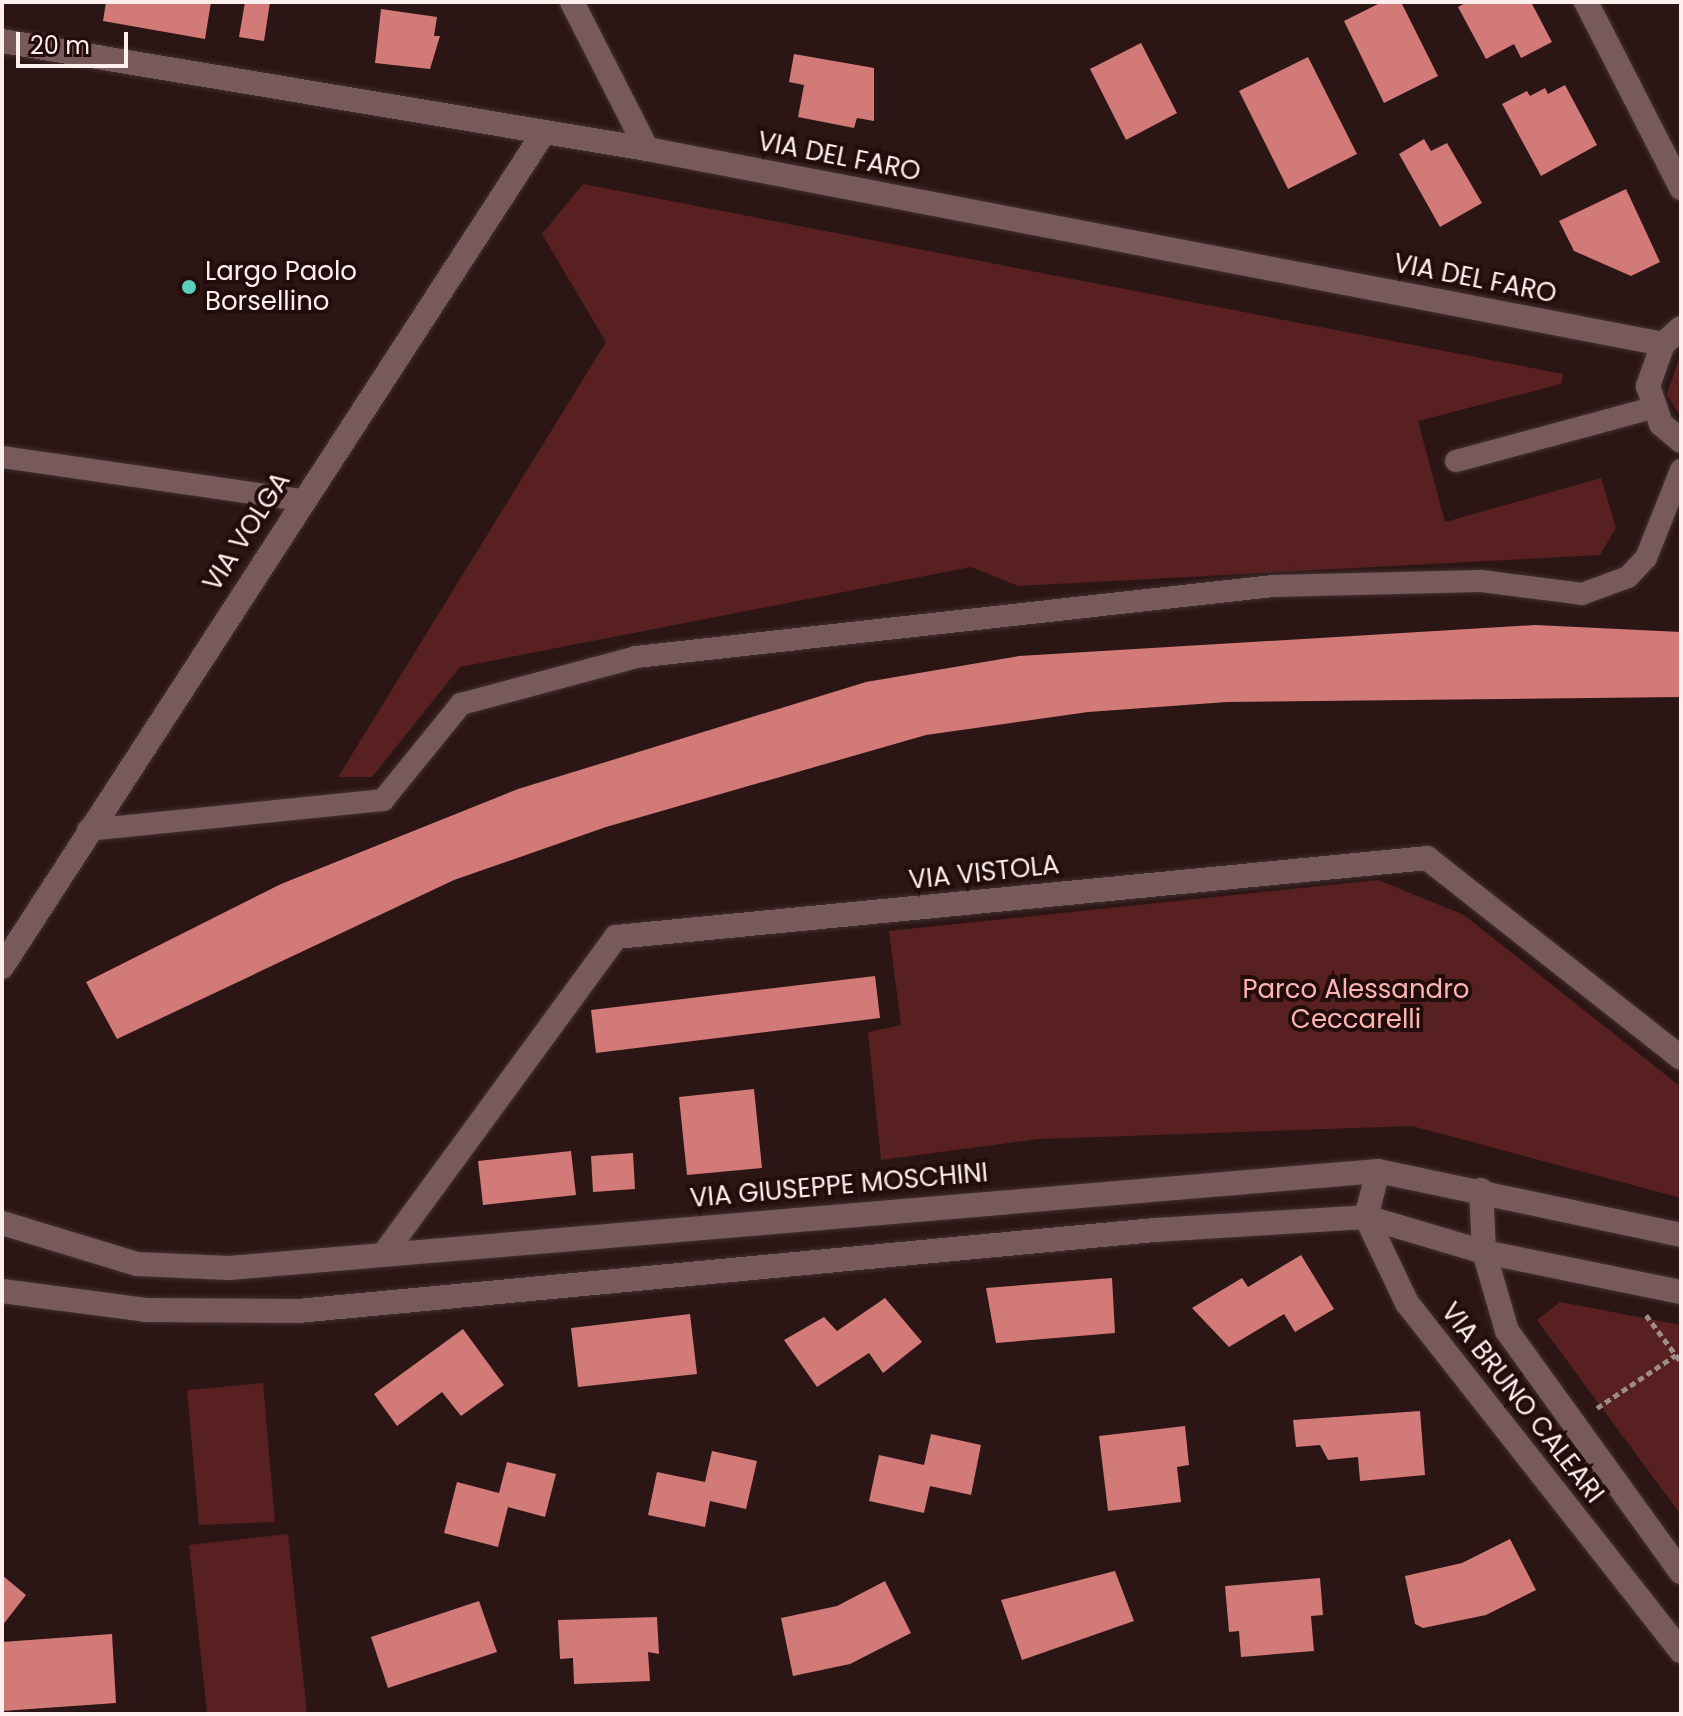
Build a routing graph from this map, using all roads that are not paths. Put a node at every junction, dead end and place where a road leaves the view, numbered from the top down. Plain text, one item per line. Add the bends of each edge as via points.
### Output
1 (572, 2) edge
2 (1586, 2) edge
3 (2, 41) edge
4 (544, 132) junction
5 (647, 149) junction
6 (1681, 188) edge
7 (1672, 336) edge
8 (1652, 408) junction
9 (1681, 441) edge
10 (2, 457) edge
11 (1456, 461) dead end
12 (1681, 470) edge
13 (301, 500) junction
14 (88, 830) junction
15 (2, 967) edge
16 (1681, 1058) edge
17 (1378, 1171) junction
18 (1481, 1190) junction
19 (1366, 1217) junction
20 (2, 1223) edge
21 (1681, 1235) edge
22 (1484, 1252) junction
23 (384, 1254) junction
24 (2, 1291) edge
25 (1681, 1292) edge
26 (1681, 1572) edge
27 (1681, 1651) edge

1 - 5 street
2 - 6 street
3 - 4 street, VIA DEL FARO
4 - 5 street, VIA DEL FARO
4 - 13 street, VIA VOLGA
5 - 7 street, VIA DEL FARO
7 - 8 street via 1652,363
8 - 9 street
8 - 11 lane
10 - 13 lane
12 - 14 lane via 1646,558 1628,577 1582,594 1481,581 1273,586 636,657 461,704 383,800
13 - 14 street, VIA VOLGA
14 - 15 street, VIA VOLGA
16 - 23 street, VIA VISTOLA via 1427,858 616,937
17 - 18 street, VIA GIUSEPPE MOSCHINI
17 - 19 street
17 - 23 street, VIA GIUSEPPE MOSCHINI
18 - 21 street, VIA GIUSEPPE MOSCHINI
18 - 22 street, VIA BRUNO CALEARI
19 - 22 street
19 - 24 street via 1155,1230 298,1311 134,1309
19 - 27 street, VIA BRUNO CALEARI via 1407,1303
20 - 23 street, VIA GIUSEPPE MOSCHINI via 88,1253 180,1269
22 - 25 street
22 - 26 street, VIA BRUNO CALEARI via 1507,1331

